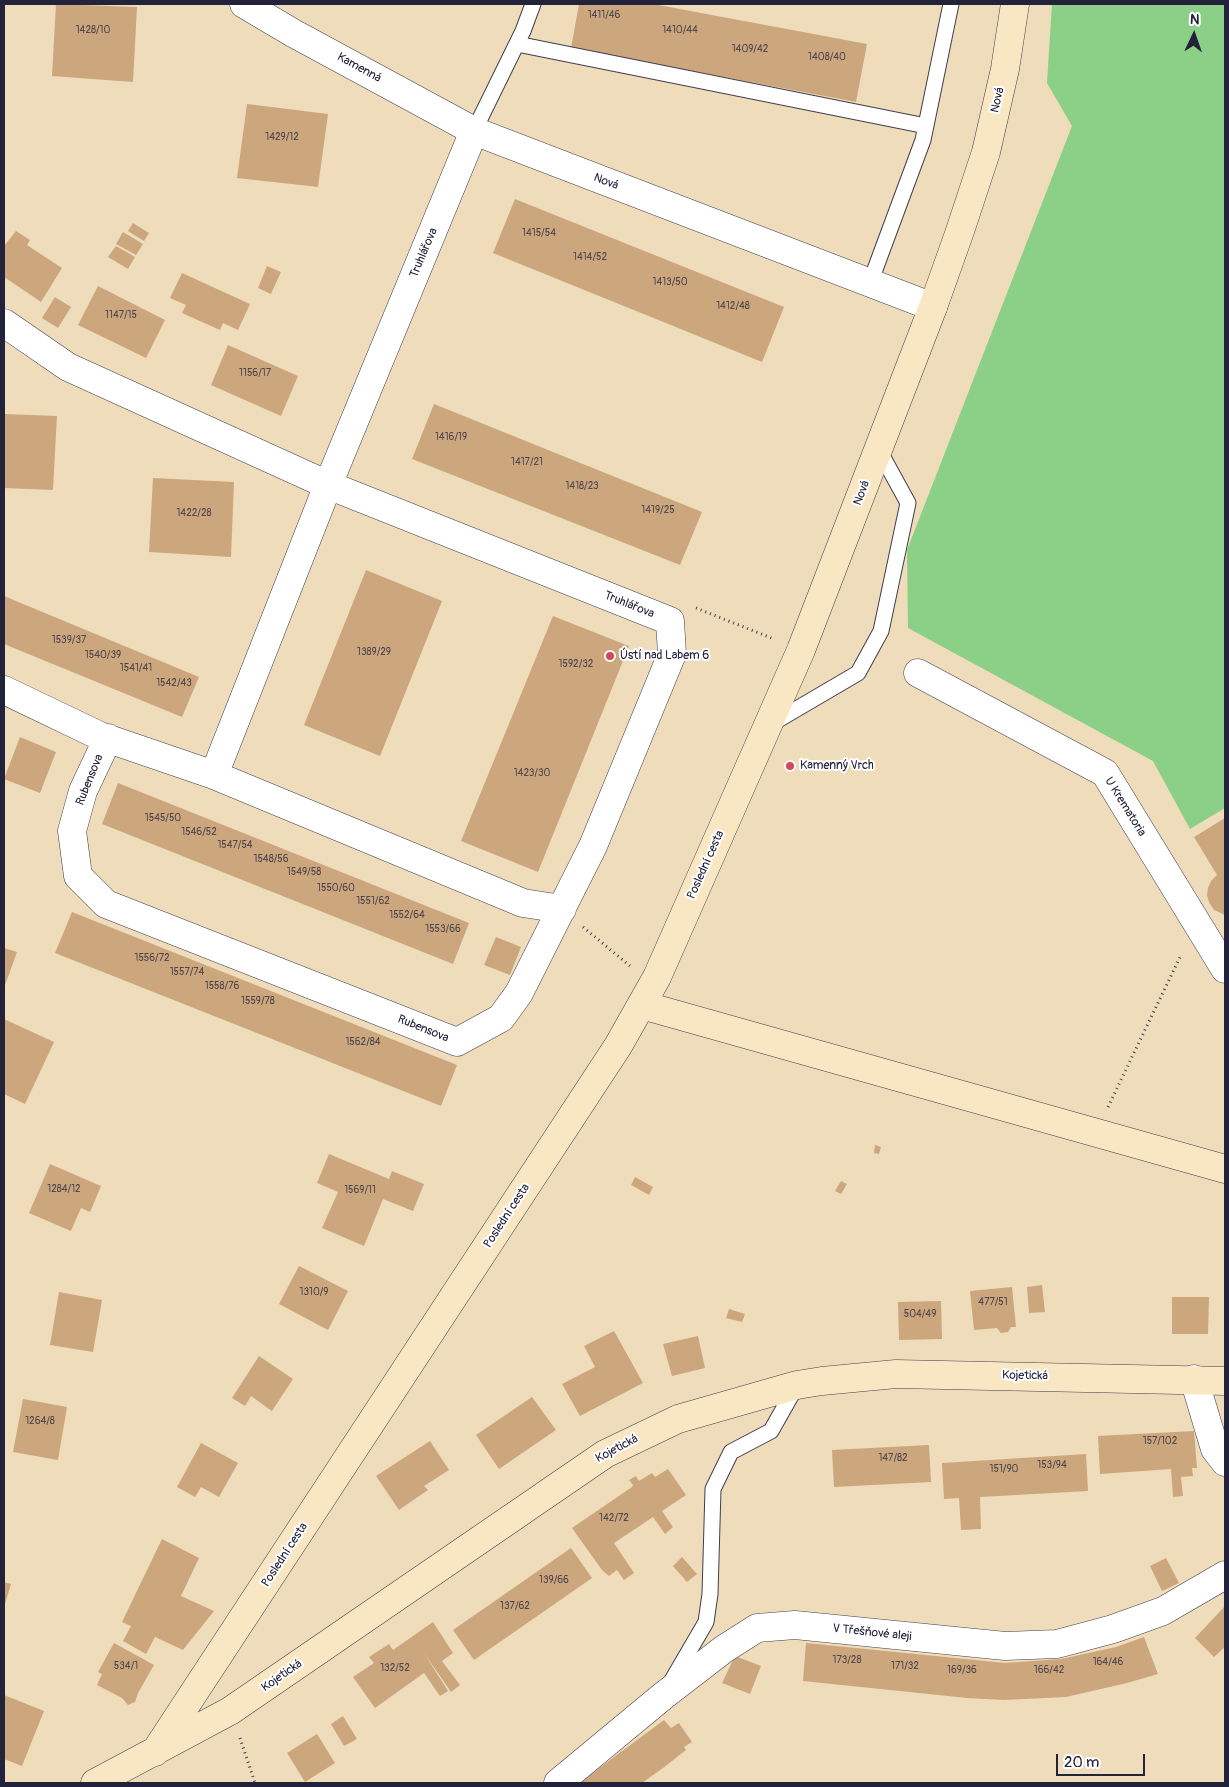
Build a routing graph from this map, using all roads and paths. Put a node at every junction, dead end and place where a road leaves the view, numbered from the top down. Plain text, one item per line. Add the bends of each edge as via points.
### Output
1 (244, 4) edge
2 (533, 4) edge
3 (951, 4) edge
4 (1015, 4) edge
5 (517, 44) junction
6 (926, 126) junction
7 (474, 132) junction
8 (870, 283) junction
9 (933, 307) junction
10 (4, 323) edge
11 (879, 450) junction
12 (328, 485) junction
13 (670, 621) junction
14 (801, 650) junction
15 (918, 674) dead end
16 (4, 690) edge
17 (767, 726) junction
18 (108, 738) junction
19 (214, 775) junction
20 (562, 909) junction
21 (1197, 923) junction
22 (1225, 969) edge
23 (647, 995) junction
24 (1095, 1133) junction
25 (1225, 1169) edge
26 (1194, 1379) junction
27 (1225, 1381) edge
28 (796, 1385) junction
29 (1225, 1462) edge
30 (1225, 1575) edge
31 (663, 1696) junction
32 (230, 1711) junction
33 (155, 1752) junction
34 (95, 1783) edge
35 (255, 1783) edge
36 (558, 1783) edge

1 - 7 street, Kamenná
2 - 5 lane
3 - 6 lane
4 - 9 street, Nová via 1005,69 986,152
5 - 6 lane
5 - 7 lane
6 - 8 lane
7 - 8 street, Nová
7 - 12 street, Truhlářova
8 - 9 street, Nová
9 - 11 street, Nová
10 - 12 street, Truhlářova via 68,366
11 - 14 street, Nová
11 - 17 lane via 908,503 880,631 858,673
12 - 13 street, Truhlářova
12 - 19 street
13 - 14 path via 683,603
13 - 20 street, Truhlářova via 672,654 593,846
14 - 17 street, Poslední cesta
15 - 21 street, U Krematoria via 1105,773
16 - 18 street, Rubensova
17 - 23 street, Poslední cesta
18 - 19 street, Rubensova
18 - 20 street, Rubensova via 83,791 72,831 78,876 106,904 456,1042 501,1018 519,993
19 - 20 street, Rubensova via 523,903
20 - 23 path
21 - 22 street, U Krematoria
21 - 24 path
23 - 24 street
23 - 33 street, Poslední cesta via 618,1046
24 - 25 street
26 - 27 street, Kojetická
26 - 28 street, Kojetická via 896,1374
26 - 29 street via 1215,1449
28 - 31 lane via 771,1431 731,1452 713,1489 710,1594 706,1622
28 - 32 street, Kojetická via 678,1419 605,1454
30 - 31 street, V Třešňové aleji via 1163,1611 1057,1644 1005,1646 795,1625 758,1628 724,1649
31 - 36 street, V Třešňové aleji
32 - 33 street, Kojetická
32 - 35 path
33 - 34 street, Kojetická

